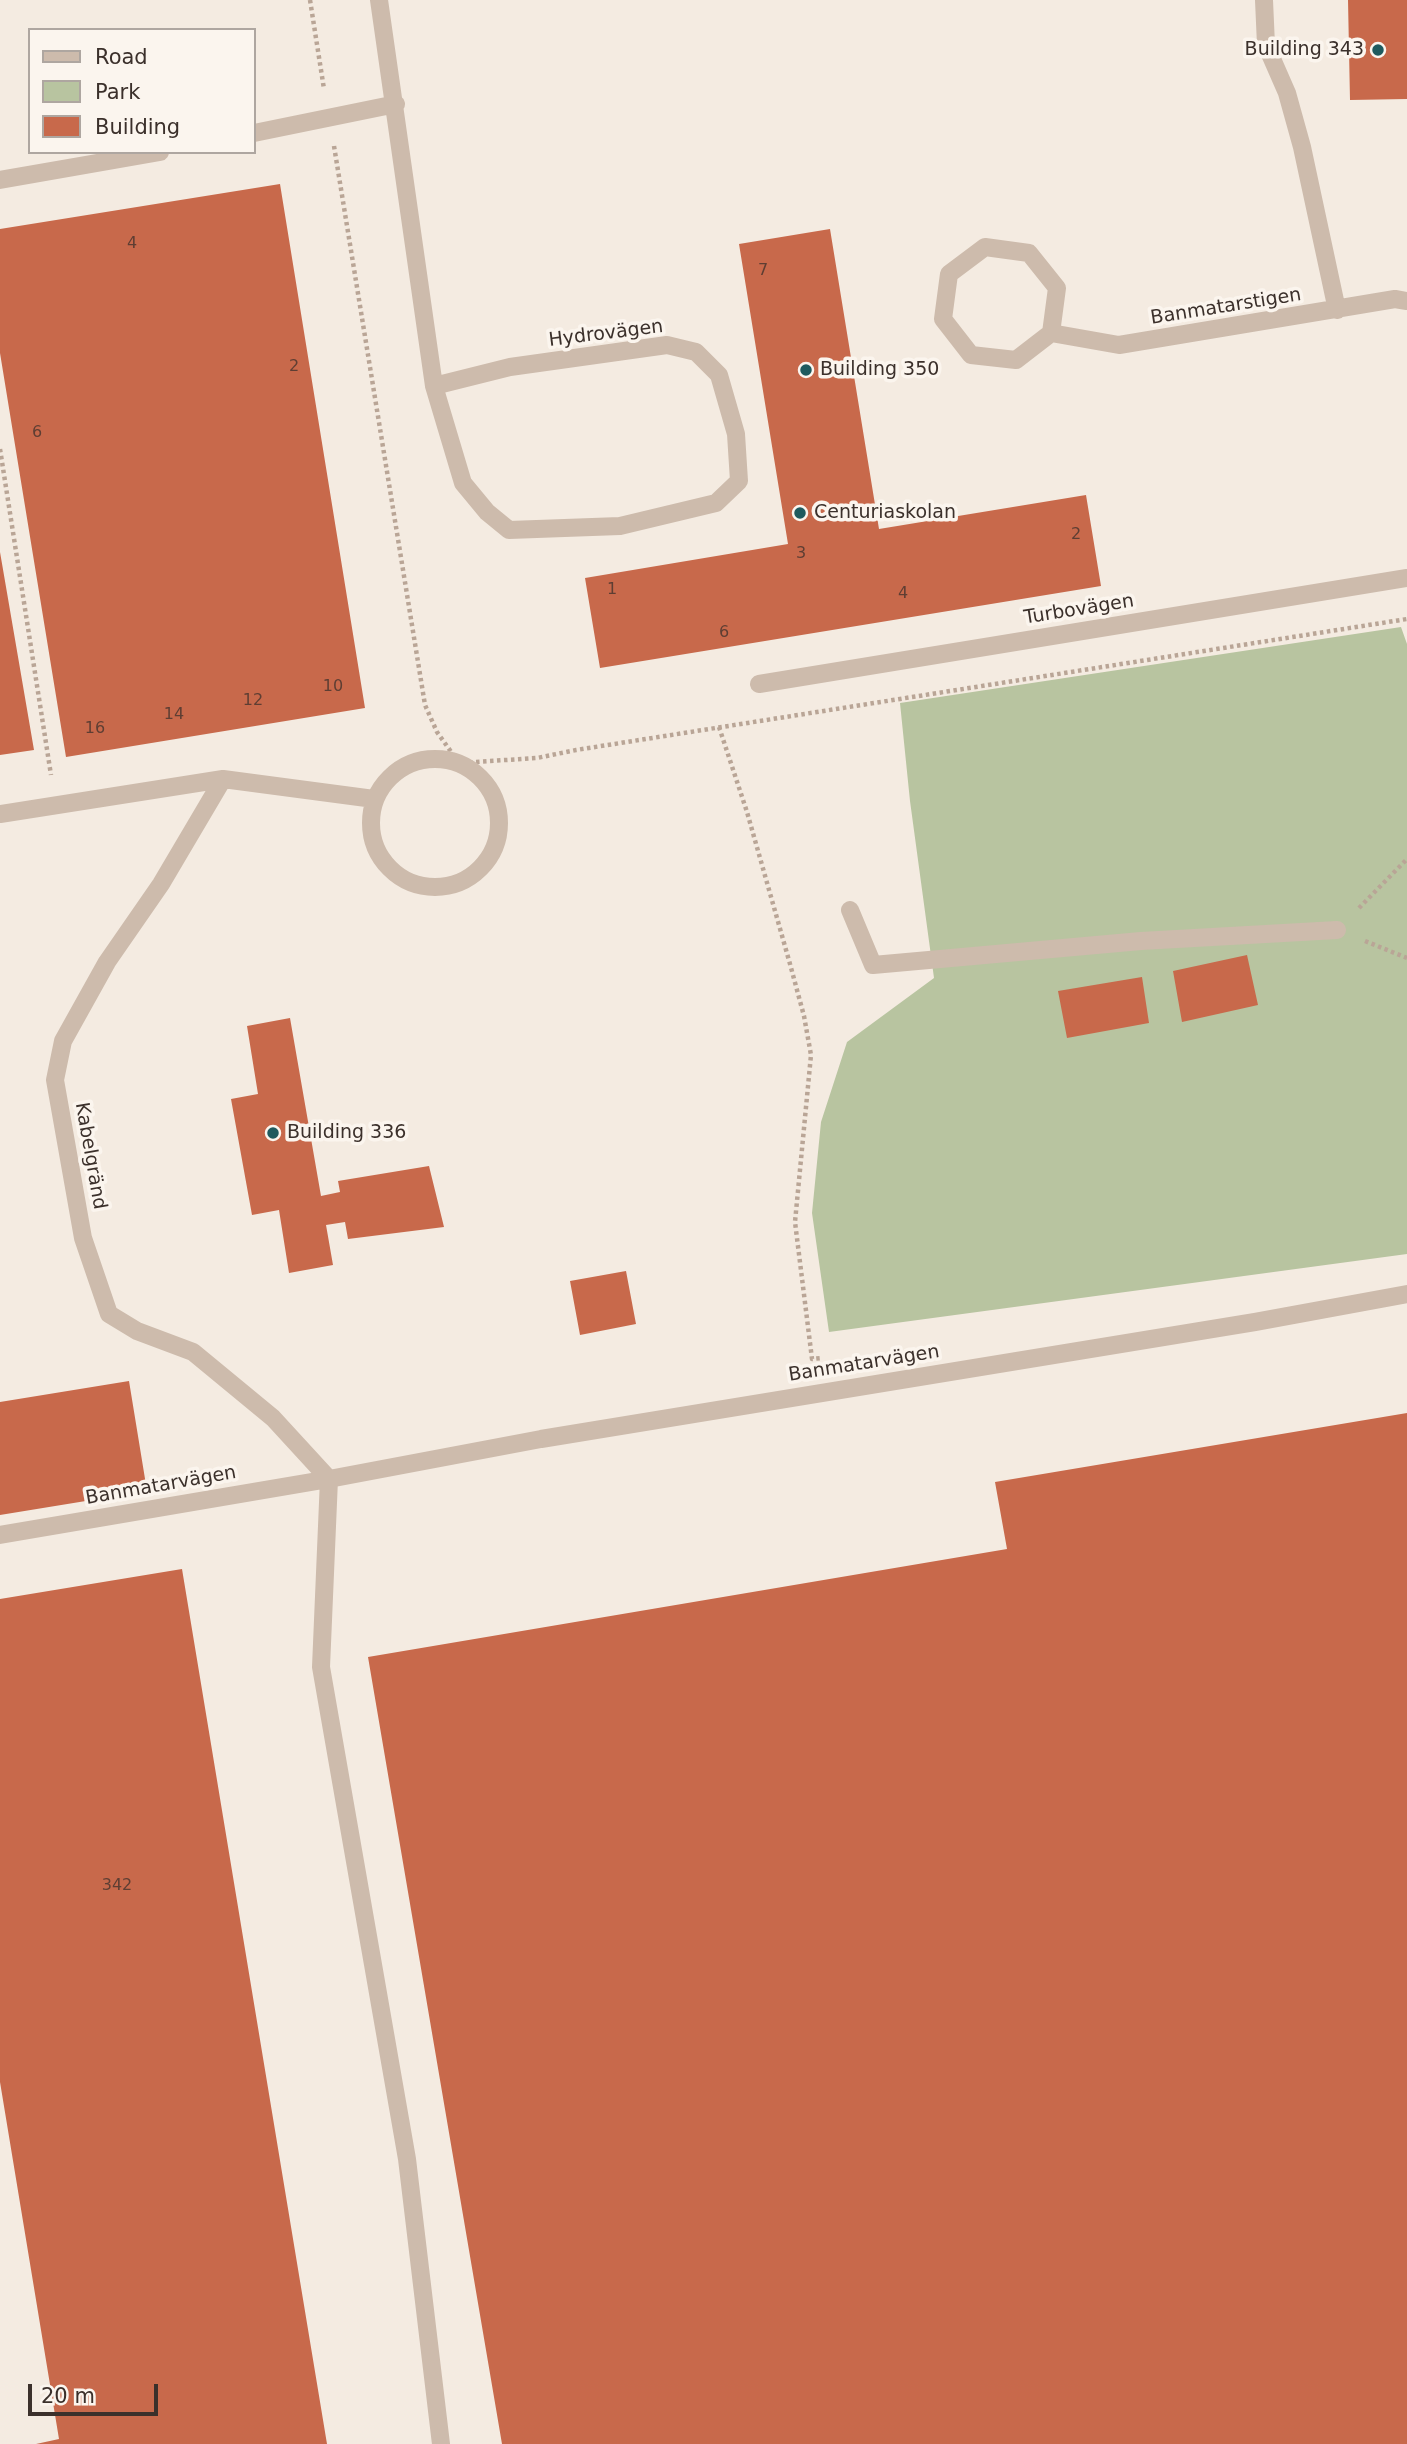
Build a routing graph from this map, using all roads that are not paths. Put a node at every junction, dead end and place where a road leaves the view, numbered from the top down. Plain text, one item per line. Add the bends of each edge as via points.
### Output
1 (379, 0) edge
2 (1264, 0) edge
3 (396, 104) junction
4 (256, 133) edge
5 (149, 154) edge
6 (0, 180) edge
7 (1407, 301) edge
8 (1337, 310) junction
9 (1051, 333) junction
10 (434, 386) junction
11 (1407, 578) edge
12 (759, 684) dead end
13 (223, 779) junction
14 (374, 799) junction
15 (0, 814) edge
16 (850, 910) dead end
17 (1337, 930) road end
18 (1407, 1294) edge
19 (325, 1475) junction
20 (0, 1535) edge
21 (441, 2444) edge

1 - 3 street, Hydrovägen
2 - 8 street via 1266,45 1287,93
3 - 4 street
3 - 10 street, Hydrovägen
5 - 6 street
7 - 8 street, Banmatarstigen via 1395,299
8 - 9 street, Banmatarstigen via 1119,345
9 - 9 street via 1016,360 971,355 943,319 949,274 985,247 1029,253 1057,288
10 - 10 street, Hydrovägen via 510,367 667,345 696,352 719,375 736,434 739,481 716,503 620,526 509,530 463,484
11 - 12 street, Turbovägen
13 - 14 street
13 - 15 street
13 - 19 street, Kabelgränd via 161,884 107,962 63,1041 55,1080 83,1238 109,1314 137,1331 193,1352 273,1418
14 - 14 street via 394,772 425,758 459,762 486,783 500,814 496,848 475,875 444,888 410,885 383,864 370,833
16 - 17 street via 873,965 1141,941
18 - 19 street, Banmatarvägen
19 - 20 street, Banmatarvägen
19 - 21 street via 321,1667 407,2159

